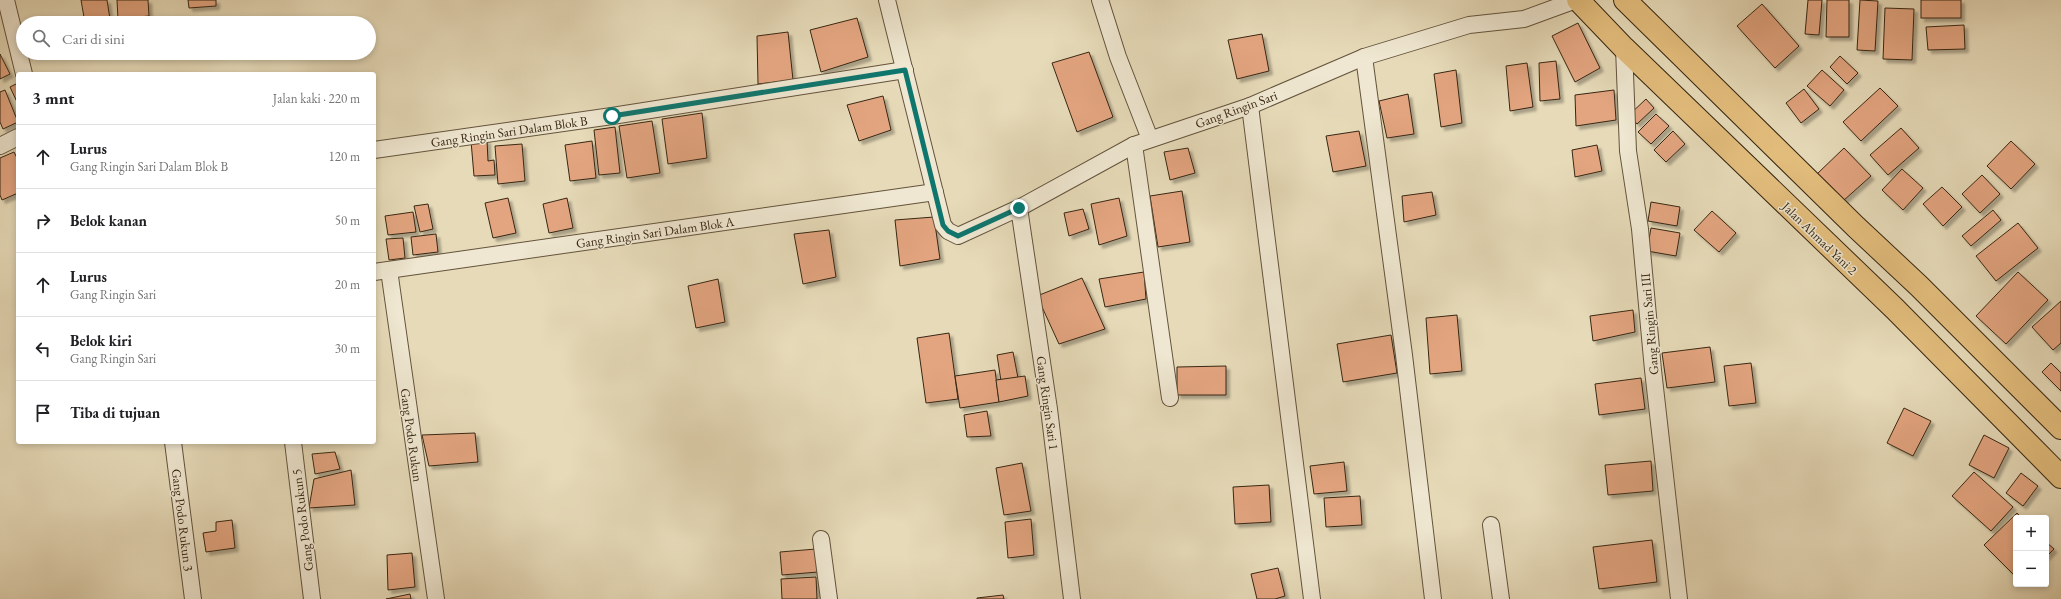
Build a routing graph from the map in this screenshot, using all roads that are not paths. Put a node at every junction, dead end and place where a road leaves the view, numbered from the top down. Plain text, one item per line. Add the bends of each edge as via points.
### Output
1 (887, 0) edge
2 (1100, 0) edge
3 (1577, 0) edge
4 (1624, 0) edge
5 (5, 8) edge
6 (16, 46) edge
7 (1624, 48) junction
8 (20, 60) edge
9 (1365, 62) junction
10 (905, 70) junction
11 (23, 72) edge
12 (1250, 106) junction
13 (16, 139) edge
14 (1150, 139) junction
15 (0, 146) edge
16 (376, 150) edge
17 (1136, 153) junction
18 (935, 192) junction
19 (1019, 208) junction
20 (381, 271) edge
21 (1919, 286) junction
22 (1895, 309) junction
23 (1942, 309) junction
24 (1919, 334) junction
25 (1170, 398) dead end
26 (2061, 428) edge
27 (173, 444) edge
28 (293, 444) edge
29 (2061, 477) edge
30 (1491, 525) dead end
31 (821, 539) dead end
32 (193, 599) edge
33 (312, 599) edge
34 (436, 599) edge
35 (829, 599) edge
36 (1072, 599) edge
37 (1312, 599) edge
38 (1433, 599) edge
39 (1501, 599) edge
40 (1679, 599) edge

1 - 10 street
2 - 14 street via 1118,57
3 - 7 highway, Jalan Ahmad Yani 2
3 - 9 street, Gang Ringin Sari via 1524,20 1469,25
4 - 21 highway via 1850,222
5 - 6 street
7 - 22 highway, Jalan Ahmad Yani 2
7 - 40 street, Gang Ringin Sari III via 1628,151 1640,229
8 - 11 street
9 - 12 street, Gang Ringin Sari
9 - 38 street
10 - 16 street, Gang Ringin Sari Dalam Blok B
10 - 18 street
12 - 14 street, Gang Ringin Sari
12 - 37 street
13 - 15 street
14 - 17 street, Gang Ringin Sari
17 - 19 street, Gang Ringin Sari
17 - 25 street
18 - 19 street, Gang Ringin Sari via 943,225 958,236
18 - 20 street, Gang Ringin Sari Dalam Blok A
19 - 36 street, Gang Ringin Sari 1 via 1049,409
20 - 34 street, Gang Podo Rukun
21 - 22 highway
21 - 23 highway
22 - 24 highway, Jalan Ahmad Yani 2
23 - 24 highway
23 - 26 highway
24 - 29 highway, Jalan Ahmad Yani 2
27 - 32 street, Gang Podo Rukun 3
28 - 33 street, Gang Podo Rukun 5
30 - 39 street
31 - 35 street

